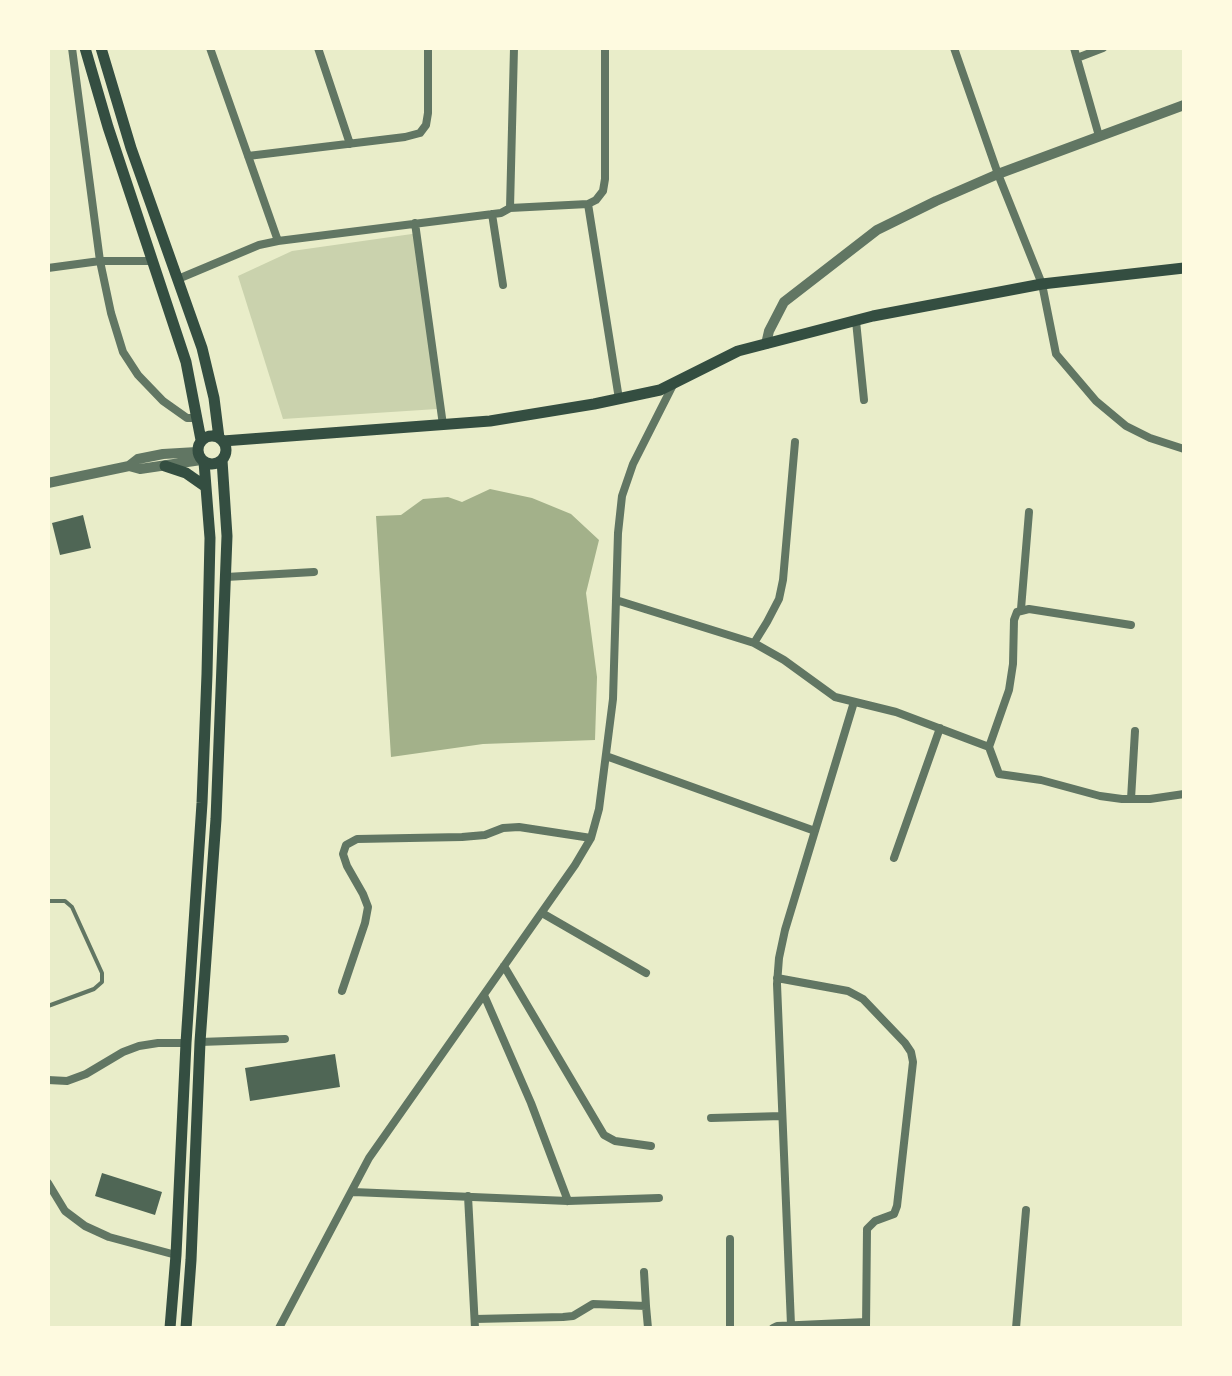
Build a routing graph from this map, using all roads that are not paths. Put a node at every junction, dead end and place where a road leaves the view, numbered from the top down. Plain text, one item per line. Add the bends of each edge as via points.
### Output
1 (72, 48) edge
2 (85, 48) edge
3 (101, 48) edge
4 (210, 48) edge
5 (318, 48) edge
6 (428, 48) edge
7 (514, 48) edge
8 (605, 48) edge
9 (954, 48) edge
10 (1074, 48) edge
11 (1103, 48) edge
12 (1077, 58) junction
13 (1184, 105) edge
14 (1099, 136) junction
15 (350, 144) junction
16 (248, 156) junction
17 (998, 174) junction
18 (588, 204) junction
19 (510, 208) junction
20 (492, 214) junction
21 (415, 223) junction
22 (278, 241) junction
23 (100, 261) junction
24 (152, 261) junction
25 (48, 268) edge
26 (1184, 268) edge
27 (178, 279) junction
28 (1042, 284) junction
29 (503, 285) dead end
30 (856, 321) junction
31 (766, 344) junction
32 (674, 383) junction
33 (619, 399) junction
34 (864, 400) dead end
35 (198, 418) junction
36 (443, 425) junction
37 (221, 439) junction
38 (795, 442) dead end
39 (1184, 449) edge
40 (201, 454) junction
41 (222, 460) junction
42 (129, 466) junction
43 (165, 466) junction
44 (48, 483) edge
45 (206, 487) junction
46 (1029, 512) dead end
47 (314, 572) dead end
48 (226, 577) junction
49 (616, 600) junction
50 (1021, 609) junction
51 (1131, 625) dead end
52 (754, 643) junction
53 (854, 702) junction
54 (940, 728) junction
55 (1135, 731) dead end
56 (989, 747) junction
57 (606, 756) junction
58 (1184, 794) edge
59 (1131, 799) junction
60 (815, 831) junction
61 (591, 838) junction
62 (894, 858) dead end
63 (48, 901) edge
64 (542, 913) junction
65 (504, 966) junction
66 (646, 973) dead end
67 (777, 978) junction
68 (342, 991) dead end
69 (484, 995) junction
70 (48, 1006) edge
71 (285, 1039) dead end
72 (200, 1042) junction
73 (186, 1043) junction
74 (49, 1078) edge
75 (782, 1116) junction
76 (711, 1118) dead end
77 (651, 1146) dead end
78 (48, 1183) edge
79 (353, 1192) junction
80 (468, 1196) junction
81 (659, 1198) dead end
82 (568, 1201) junction
83 (1026, 1210) dead end
84 (730, 1239) dead end
85 (176, 1255) junction
86 (644, 1272) dead end
87 (646, 1306) junction
88 (475, 1324) edge
89 (791, 1325) junction
90 (866, 1325) edge
91 (170, 1328) edge
92 (186, 1328) edge
93 (279, 1328) edge
94 (648, 1328) edge
95 (730, 1328) edge
96 (773, 1328) edge
97 (1016, 1328) edge

1 - 23 street
2 - 24 main road
3 - 27 main road
4 - 16 street
5 - 15 street
6 - 15 street via 428,113 420,133
7 - 19 street
8 - 18 street via 605,179 603,191
9 - 17 street
10 - 12 street
11 - 12 street
12 - 14 street
13 - 14 street
14 - 17 street
15 - 16 street
16 - 22 street
17 - 28 street
17 - 31 street via 877,230 784,302
18 - 19 street
18 - 33 street
19 - 20 street
20 - 21 street
20 - 29 street
21 - 22 street
21 - 36 street
22 - 27 street
23 - 24 street
23 - 25 street
23 - 35 street via 123,352 163,401 187,418
24 - 35 main road via 186,362
26 - 28 main road
27 - 37 main road via 202,348
28 - 30 main road
28 - 39 street via 1056,354 1071,372 1126,426
30 - 31 main road
30 - 34 street
31 - 32 main road via 738,351
32 - 33 main road
32 - 49 street via 622,496
33 - 36 main road
35 - 40 main road
36 - 37 main road
37 - 40 main road via 213,436
37 - 41 main road via 226,447
38 - 52 street via 783,580 779,599
40 - 41 main road via 210,464
40 - 42 street via 163,454
40 - 43 street
40 - 45 main road
41 - 48 main road
42 - 43 street
42 - 44 street
43 - 45 main road
45 - 73 main road via 210,538 202,803
46 - 50 street
47 - 48 street
48 - 72 main road
49 - 52 street
49 - 57 street
50 - 51 street
50 - 56 street via 1014,620 1009,690
52 - 53 street via 835,697
53 - 54 street
53 - 60 street
54 - 56 street
54 - 62 street
55 - 59 street
56 - 59 street via 999,774
57 - 60 street
57 - 61 street
58 - 59 street
60 - 67 street via 785,930
61 - 64 street
61 - 68 street via 519,827 462,837 357,839 346,845 347,866 368,907
63 - 70 lane via 65,901 72,907 102,982
64 - 65 street
64 - 66 street
65 - 69 street
65 - 77 street via 604,1135
67 - 75 street
67 - 90 street via 848,991 863,999 911,1052 897,1206 894,1214 867,1229
69 - 79 street via 369,1158
69 - 82 street
71 - 72 street
72 - 92 main road
73 - 74 street via 139,1046 67,1081
73 - 85 main road
75 - 76 street
75 - 89 street
78 - 85 street via 65,1211 85,1226
79 - 80 street
79 - 93 street
80 - 82 street
80 - 88 street
81 - 82 street
83 - 97 street
84 - 95 street
85 - 91 main road
86 - 87 street
87 - 88 street via 593,1304 573,1316
87 - 94 street
89 - 90 street
89 - 96 street

